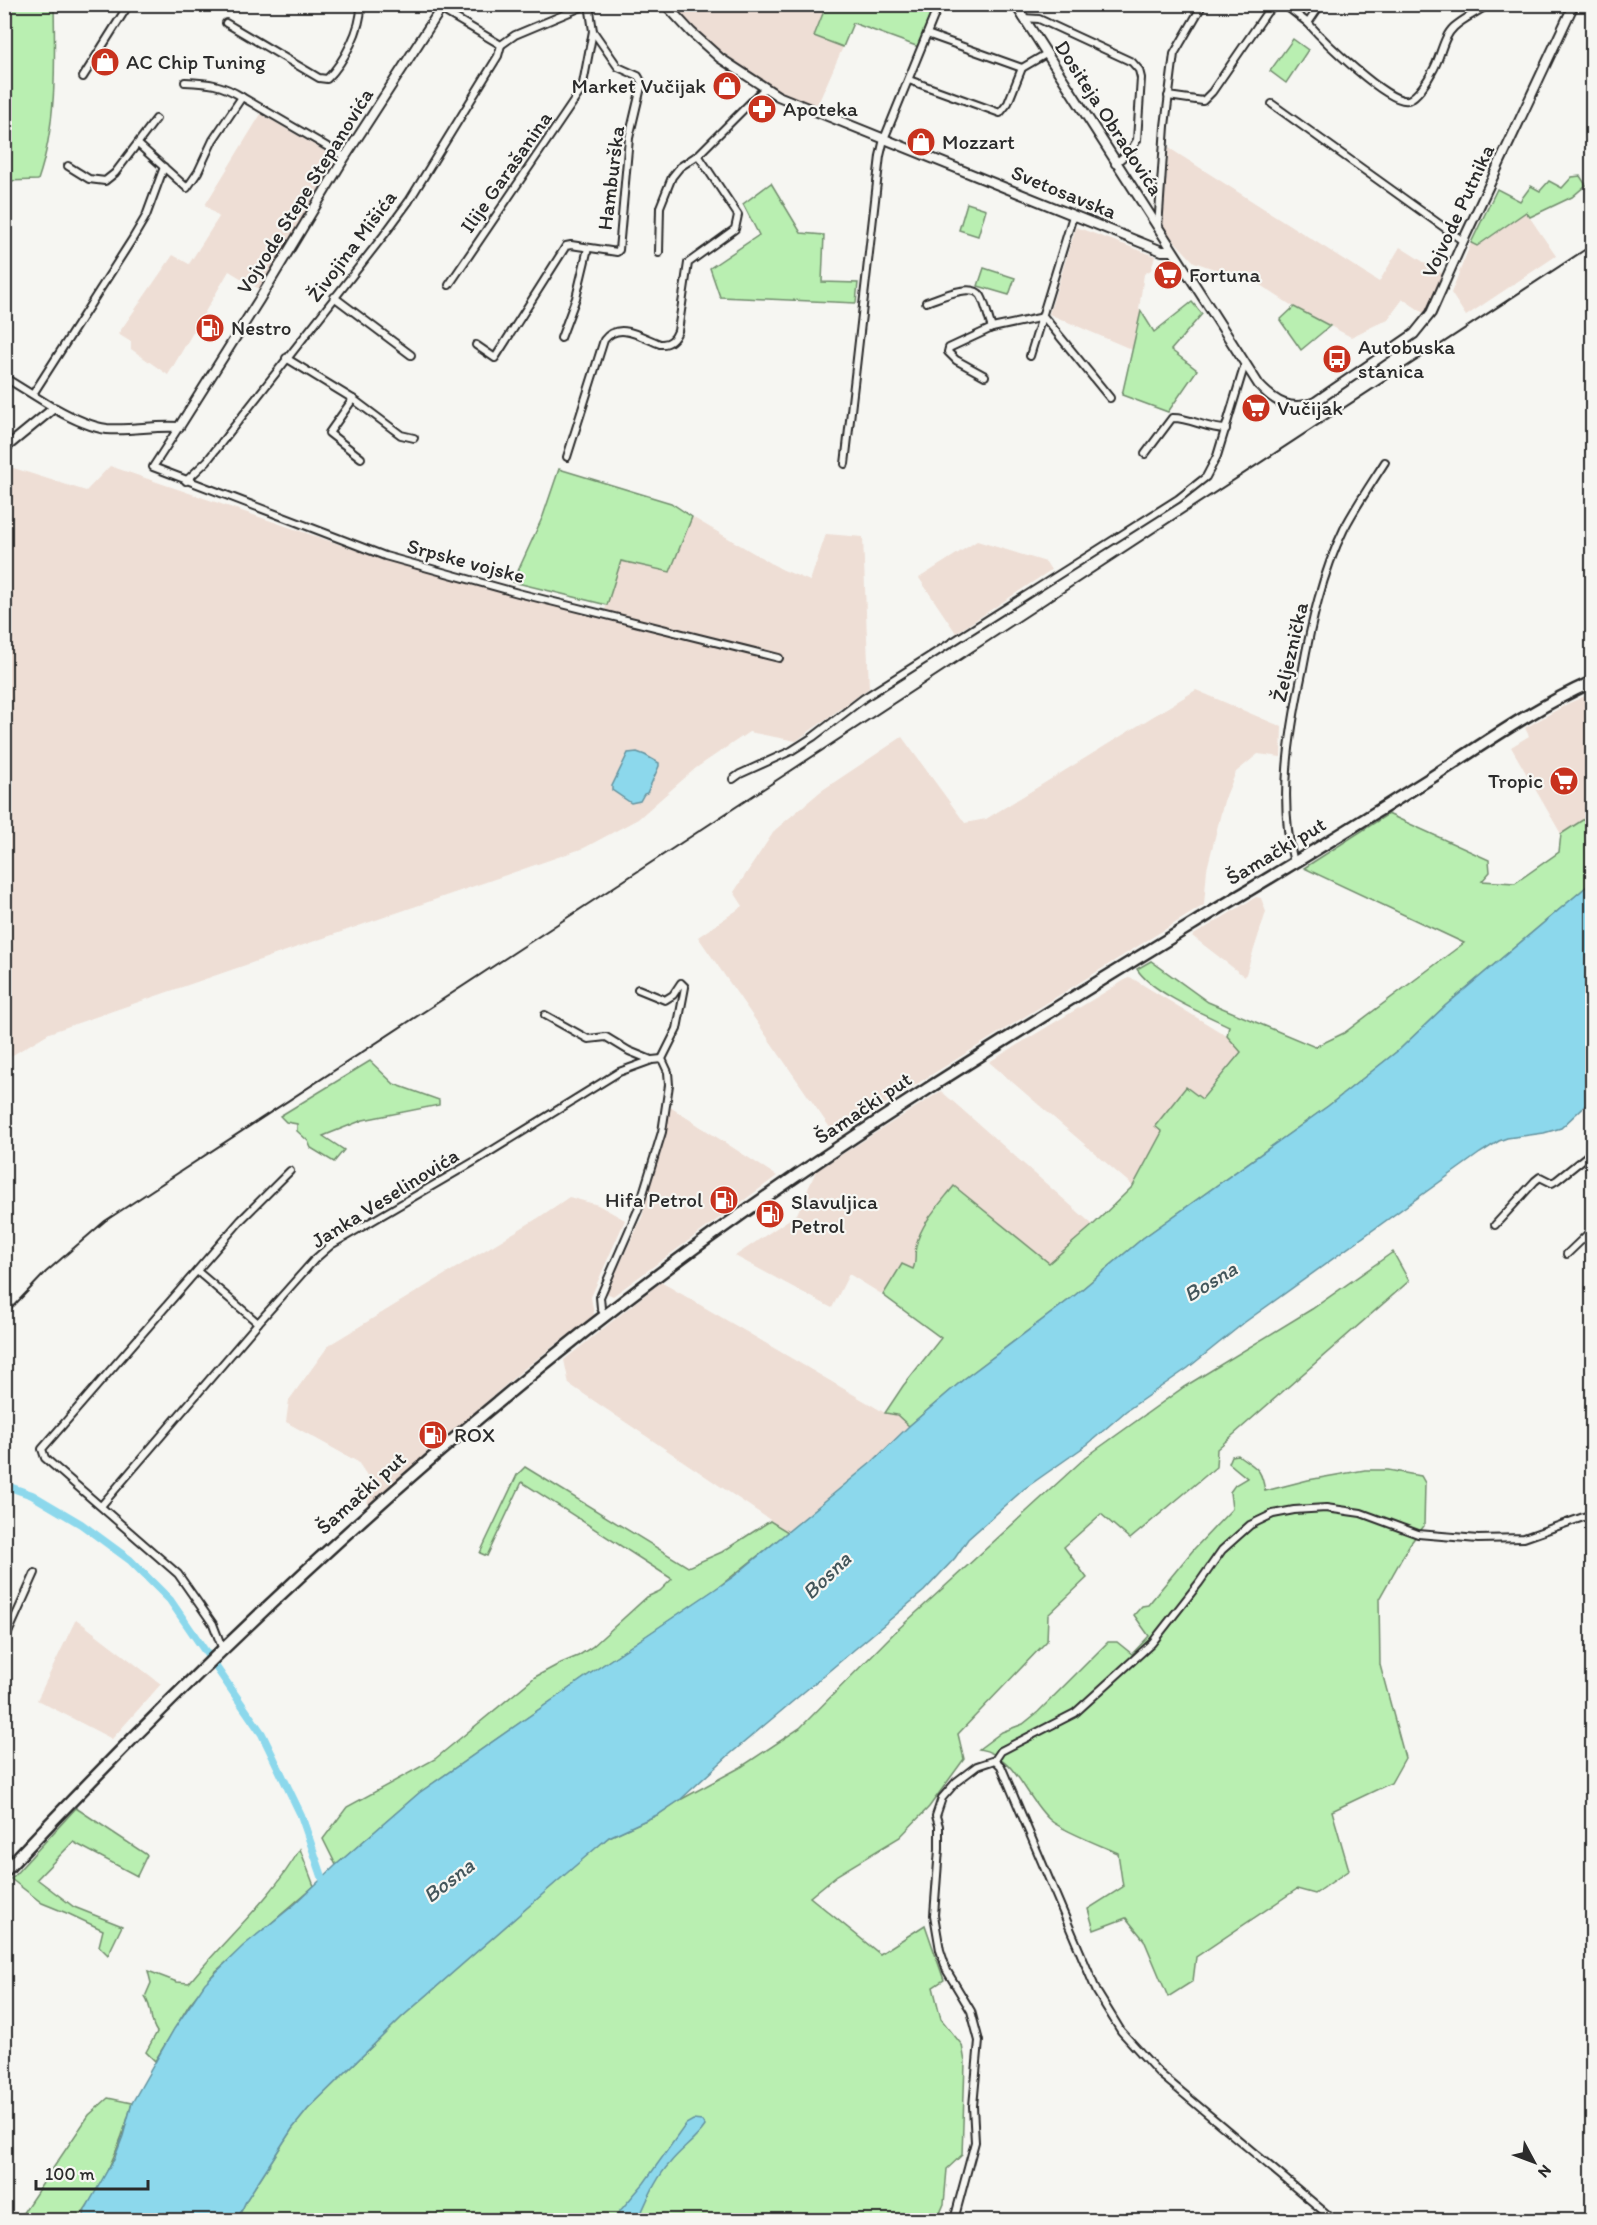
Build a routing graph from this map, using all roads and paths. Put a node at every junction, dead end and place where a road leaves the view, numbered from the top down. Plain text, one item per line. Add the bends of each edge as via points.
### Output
1 (129, 4) edge
2 (361, 4) edge
3 (589, 4) edge
4 (665, 4) edge
5 (939, 4) edge
6 (1015, 4) edge
7 (1203, 4) edge
8 (1321, 4) edge
9 (1489, 4) edge
10 (1574, 4) edge
11 (442, 7) edge
12 (1023, 18) junction
13 (226, 23) dead end
14 (1308, 23) junction
15 (593, 31) junction
16 (927, 34) junction
17 (501, 45) junction
18 (1046, 54) junction
19 (1022, 68) junction
20 (82, 77) dead end
21 (909, 80) junction
22 (185, 82) dead end
23 (765, 88) junction
24 (1168, 96) junction
25 (242, 97) junction
26 (1272, 104) dead end
27 (156, 119) dead end
28 (884, 139) junction
29 (138, 144) junction
30 (698, 155) junction
31 (345, 157) junction
32 (1115, 164) junction
33 (68, 166) dead end
34 (164, 167) junction
35 (1073, 216) junction
36 (1158, 228) junction
37 (1463, 241) junction
38 (588, 248) junction
39 (1172, 251) junction
40 (659, 253) dead end
41 (449, 285) dead end
42 (334, 297) junction
43 (926, 302) dead end
44 (1044, 317) junction
45 (992, 328) junction
46 (561, 338) dead end
47 (476, 345) dead end
48 (411, 355) dead end
49 (1030, 356) dead end
50 (286, 358) junction
51 (1245, 364) junction
52 (985, 376) dead end
53 (4, 377) edge
54 (33, 394) junction
55 (1110, 398) dead end
56 (353, 399) junction
57 (54, 408) junction
58 (179, 427) junction
59 (1226, 429) junction
60 (414, 438) dead end
61 (4, 449) edge
62 (1145, 454) dead end
63 (567, 457) dead end
64 (361, 458) dead end
65 (1385, 462) dead end
66 (845, 464) dead end
67 (186, 481) junction
68 (779, 658) dead end
69 (1593, 682) edge
70 (733, 779) dead end
71 (1294, 862) junction
72 (638, 989) dead end
73 (545, 1015) dead end
74 (662, 1059) junction
75 (651, 1060) junction
76 (1593, 1152) edge
77 (290, 1171) dead end
78 (1495, 1225) dead end
79 (1593, 1230) edge
80 (1567, 1254) dead end
81 (197, 1271) junction
82 (604, 1316) junction
83 (258, 1323) junction
84 (101, 1506) junction
85 (1593, 1514) edge
86 (35, 1573) dead end
87 (4, 1642) edge
88 (220, 1652) junction
89 (995, 1760) junction
90 (4, 1872) edge
91 (954, 2220) edge
92 (1334, 2220) edge

1 - 20 street
2 - 13 street via 356,34 327,79 319,78
3 - 15 street, Ilije Garašanina
3 - 17 street via 515,35
4 - 23 street, Svetosavska via 720,58
5 - 16 street
6 - 12 street, Dositeja Obradovića
7 - 24 street via 1174,54
8 - 14 street
9 - 14 street via 1454,27 1433,72 1407,100 1395,98 1334,51
10 - 37 street, Vojvode Putnika
11 - 17 street
11 - 31 street, Vojvode Stepe Stepanovića
12 - 18 street, Dositeja Obradovića
12 - 32 street via 1039,19 1132,62 1139,70 1137,140
14 - 24 street via 1286,6 1275,6 1203,101
15 - 38 street, Hamburška via 618,67 632,72 642,83 630,138 619,250
15 - 41 street, Ilije Garašanina via 582,89
16 - 19 street
16 - 21 street
17 - 42 street, Živojina Mišića via 498,56 409,201
18 - 19 street
18 - 32 street, Dositeja Obradovića
19 - 21 street via 1008,104 1000,113
21 - 28 street
22 - 25 street via 223,86
23 - 28 street, Svetosavska
23 - 30 street
24 - 36 street
25 - 31 street
25 - 34 street via 188,188
26 - 37 street
27 - 29 street
28 - 35 street, Svetosavska
28 - 66 street
29 - 33 street via 105,181 89,179
29 - 34 street
30 - 40 street via 680,167 662,198
30 - 63 street via 738,215 735,229 688,263 674,339 660,344 620,330 611,332 604,340
31 - 58 street, Vojvode Stepe Stepanovića
32 - 36 street, Dositeja Obradovića
34 - 54 street via 146,216
35 - 39 street, Svetosavska
35 - 44 street
36 - 39 street, Dositeja Obradovića
37 - 51 street, Vojvode Putnika via 1424,324 1327,394 1297,407 1278,402 1259,385
38 - 46 street
38 - 47 street, Hamburška via 566,246 495,358
39 - 51 street, Dositeja Obradovića
42 - 48 street
42 - 50 street, Živojina Mišića
43 - 45 street via 969,289 976,291
44 - 45 street
44 - 49 street
44 - 55 street
45 - 52 street via 949,348 948,352
50 - 56 street
50 - 67 street, Živojina Mišića via 207,461
51 - 59 street
53 - 54 street
54 - 57 street
56 - 60 street via 401,435
56 - 64 street via 329,433
57 - 58 street via 105,429
57 - 61 street
58 - 67 street, Srpske vojske via 153,468
59 - 62 street via 1172,418
59 - 70 street via 1206,477 1178,499 864,698 791,751
65 - 71 street, Željeznička via 1345,528 1313,615 1286,770 1288,839
67 - 68 street, Srpske vojske via 385,556
69 - 71 main road, Šamački put via 1505,731
71 - 82 main road, Šamački put via 896,1109 776,1190
72 - 74 street via 665,1000 681,983 685,987 677,1029
73 - 75 street via 588,1039 606,1037
74 - 75 street, Janka Veselinovića
74 - 82 street via 669,1085 662,1132 638,1210 600,1297
75 - 83 street, Janka Veselinovića via 619,1072 331,1245
76 - 78 street via 1552,1183 1540,1177 1535,1180
77 - 81 street
79 - 80 street
81 - 83 street
81 - 84 street via 42,1449 45,1458
82 - 88 main road, Šamački put via 429,1459
83 - 84 street, Janka Veselinovića
84 - 88 street via 178,1574 213,1624
85 - 89 street via 1524,1538 1478,1539 1419,1534 1361,1513 1326,1509 1273,1514 1250,1525 1222,1550 1152,1643 1075,1713 1001,1751
86 - 87 street
88 - 90 main road, Šamački put
89 - 91 street via 977,1766 956,1782 942,1798 936,1816 939,1849 934,1915 940,1950 947,1971 971,2011 979,2041 973,2106 975,2142
89 - 92 street via 1001,1766 1097,1992 1120,2031 1188,2099

